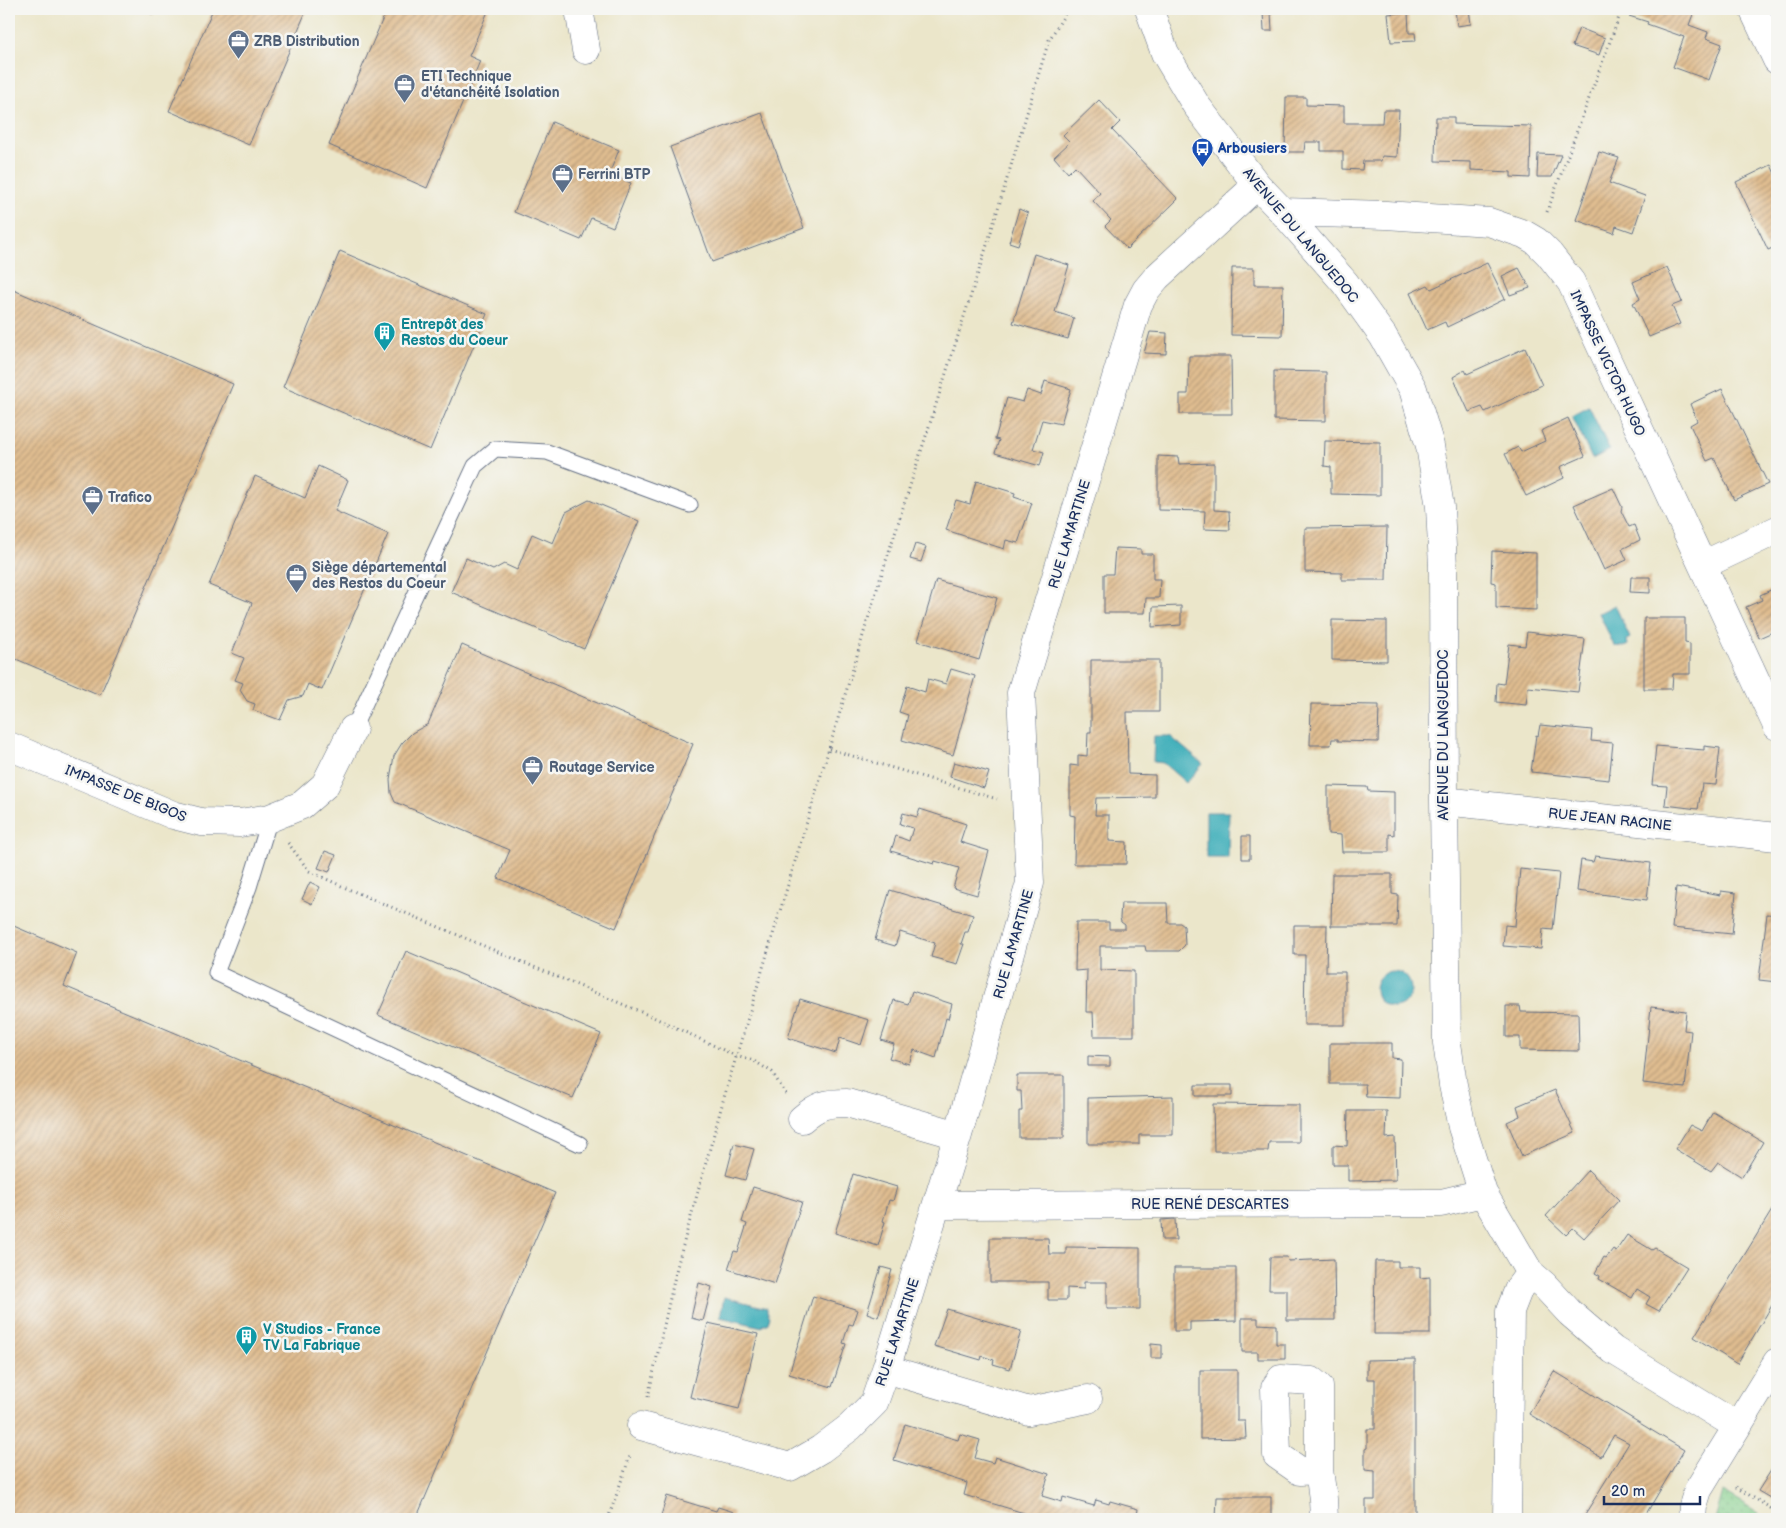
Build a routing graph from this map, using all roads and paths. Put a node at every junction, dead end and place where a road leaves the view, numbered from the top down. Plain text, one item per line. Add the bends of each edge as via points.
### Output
1 (579, 9) edge
2 (1079, 9) edge
3 (1149, 9) edge
4 (1622, 9) edge
5 (1753, 9) edge
6 (1068, 10) edge
7 (586, 50) dead end
8 (1777, 60) edge
9 (1257, 185) junction
10 (1283, 212) junction
11 (1536, 241) junction
12 (690, 505) dead end
13 (1777, 530) edge
14 (1703, 564) junction
15 (1777, 726) edge
16 (352, 729) joint
17 (9, 746) edge
18 (829, 749) junction
19 (1444, 801) junction
20 (1026, 808) junction
21 (270, 818) junction
22 (1777, 837) edge
23 (736, 1056) junction
24 (802, 1119) joint
25 (958, 1135) junction
26 (580, 1144) dead end
27 (1483, 1193) junction
28 (937, 1205) junction
29 (1530, 1273) junction
30 (1777, 1362) edge
31 (886, 1369) junction
32 (1088, 1399) dead end
33 (641, 1426) junction
34 (1737, 1426) junction
35 (1319, 1470) dead end
36 (1710, 1471) junction
37 (1777, 1512) edge
38 (608, 1519) edge
39 (1324, 1519) edge
40 (1507, 1519) edge
41 (1692, 1519) edge

1 - 7 street
2 - 6 path
3 - 9 street, AVENUE DU LANGUEDOC via 1165,53 1196,105
4 - 11 path
5 - 8 street
6 - 18 path via 1049,40
9 - 10 street, AVENUE DU LANGUEDOC
9 - 20 street, RUE LAMARTINE via 1157,276 1138,305 1021,693
10 - 11 street, IMPASSE VICTOR HUGO via 1489,222
10 - 19 street, AVENUE DU LANGUEDOC via 1345,283 1383,336 1413,389 1430,446 1440,507 1443,567
11 - 14 street, IMPASSE VICTOR HUGO via 1570,282
12 - 16 lane via 546,452 495,449 475,466
13 - 14 street
14 - 15 street, IMPASSE VICTOR HUGO
16 - 21 street, IMPASSE DE BIGOS via 325,785 302,805
17 - 21 street, IMPASSE DE BIGOS via 173,815 201,822 240,823
18 - 20 path
18 - 23 path
19 - 22 street, RUE JEAN RACINE
19 - 27 street, AVENUE DU LANGUEDOC via 1447,1043 1462,1127
20 - 25 street, RUE LAMARTINE via 1030,883
21 - 23 path via 309,871 653,1017
21 - 26 lane via 249,887 216,973
23 - 24 path via 754,1061 772,1072
23 - 33 path via 677,1267
24 - 25 street via 815,1108 829,1103 847,1103
25 - 28 street, RUE LAMARTINE
27 - 28 street, RUE RENÉ DESCARTES via 1441,1203
27 - 29 street, AVENUE DU LANGUEDOC
28 - 31 street, RUE LAMARTINE
29 - 34 street, AVENUE DU LANGUEDOC via 1613,1350
29 - 40 street via 1519,1288 1510,1311
30 - 34 street
31 - 32 street via 1029,1411
31 - 33 street, RUE LAMARTINE via 874,1402 850,1427 790,1467
33 - 38 path
34 - 36 street
35 - 39 street
36 - 37 path
36 - 41 street via 1698,1490

